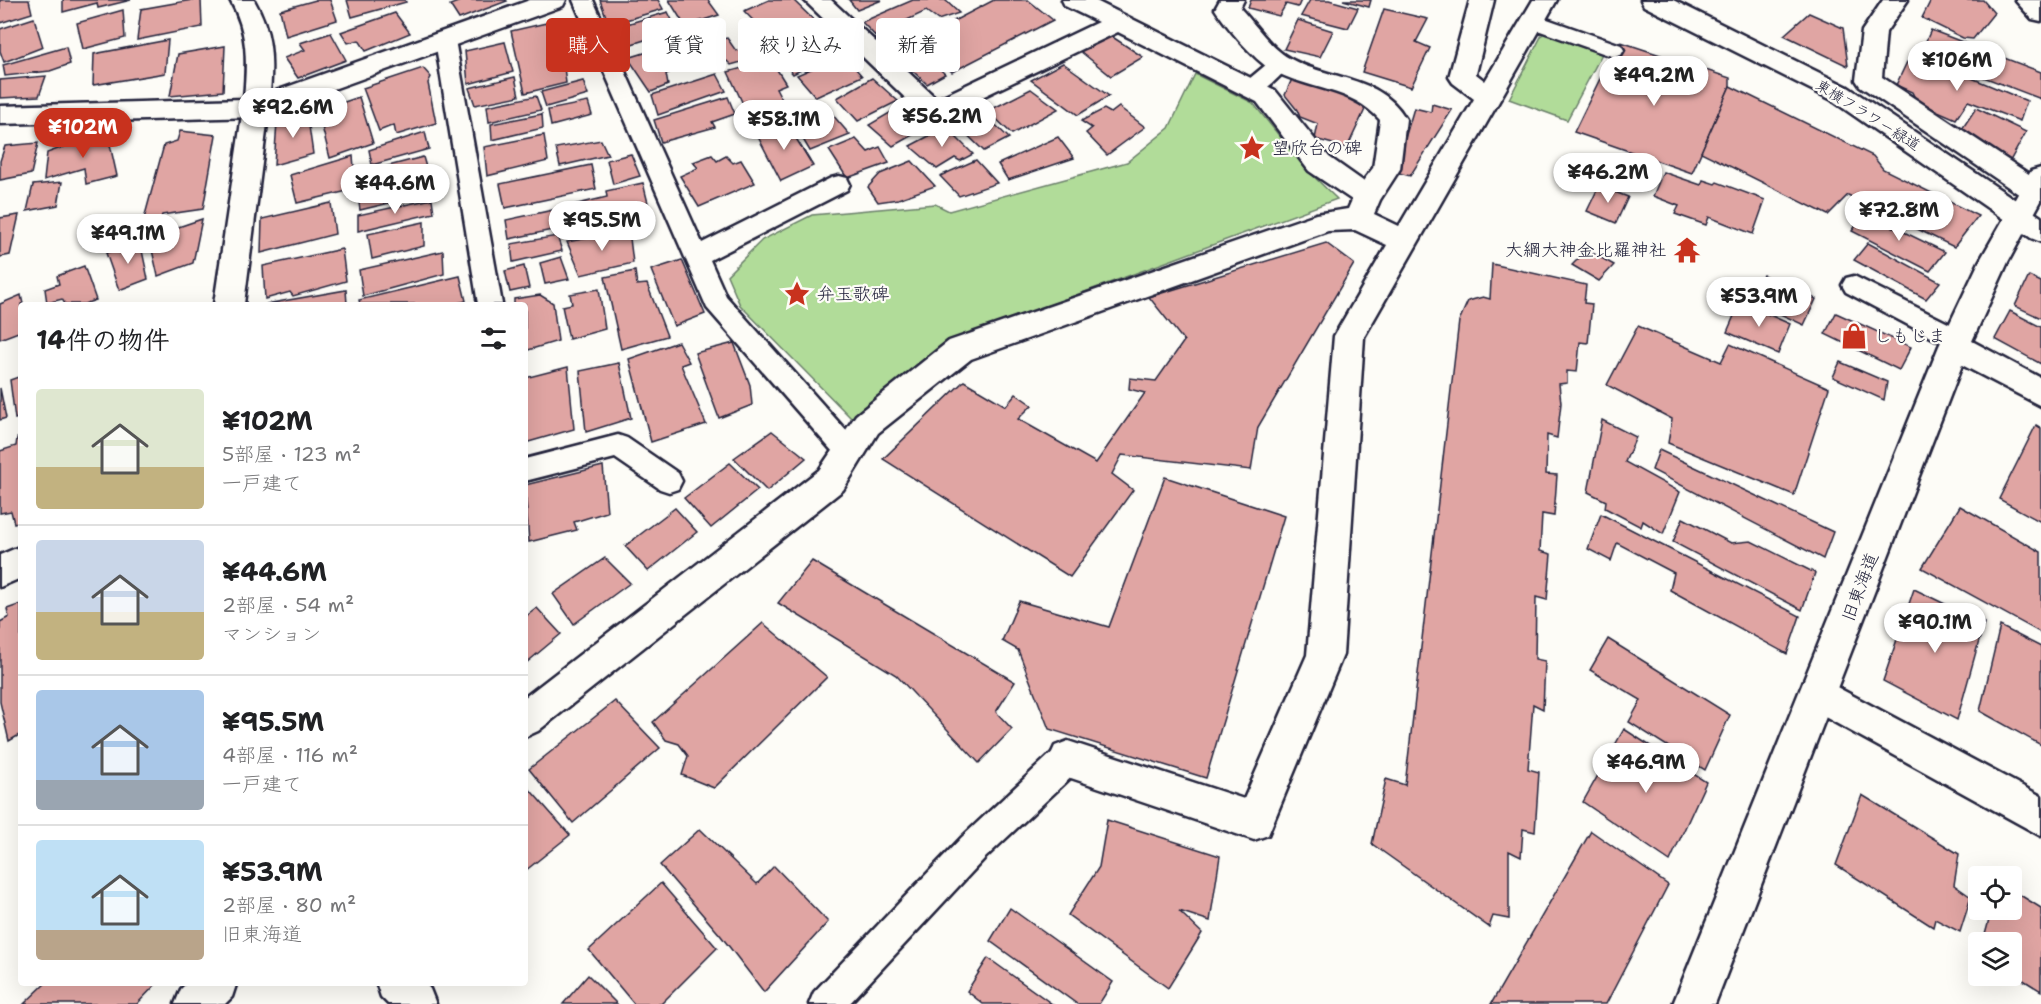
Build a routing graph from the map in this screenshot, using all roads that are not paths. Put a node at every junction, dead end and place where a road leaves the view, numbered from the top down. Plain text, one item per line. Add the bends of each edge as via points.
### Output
1 (242, 0) edge
2 (583, 0) edge
3 (816, 0) edge
4 (1074, 0) edge
5 (1232, 0) edge
6 (1482, 0) edge
7 (1653, 0) edge
8 (1896, 0) edge
9 (2027, 0) edge
10 (539, 2) edge
11 (1539, 10) edge
12 (2041, 14) edge
13 (1119, 22) junction
14 (445, 40) junction
15 (1614, 50) dead end
16 (1267, 75) junction
17 (1488, 97) junction
18 (256, 108) junction
19 (0, 115) edge
20 (839, 184) dead end
21 (2033, 203) edge
22 (1363, 208) junction
23 (1404, 241) junction
24 (696, 256) junction
25 (1854, 285) dead end
26 (229, 302) edge
27 (490, 302) edge
28 (1956, 342) junction
29 (2041, 393) edge
30 (849, 452) junction
31 (528, 469) edge
32 (669, 481) dead end
33 (18, 563) edge
34 (0, 572) edge
35 (1818, 694) junction
36 (528, 717) edge
37 (1068, 759) joint
38 (2041, 817) edge
39 (213, 986) edge
40 (399, 986) edge
41 (196, 1004) edge
42 (415, 1004) edge
43 (826, 1004) edge
44 (1694, 1004) edge

1 - 18 street via 260,40
2 - 24 lane
3 - 13 street via 934,111
4 - 13 street
5 - 16 street via 1227,9
6 - 17 street via 1462,77
7 - 21 street, 東横フラワー緑道 via 1839,93
8 - 21 street via 1874,31 1869,80
9 - 12 street
10 - 14 street
11 - 15 lane
11 - 17 street
13 - 16 street
14 - 18 street
14 - 27 lane
16 - 22 street via 1266,96 1319,164
16 - 22 street via 1346,85 1385,108 1393,120 1386,169
17 - 23 street
18 - 19 street
18 - 26 street
20 - 24 lane
21 - 28 street, 旧東海道
22 - 23 street
22 - 30 street via 960,350 867,424
23 - 37 street via 1348,336 1325,655 1254,821
24 - 30 lane via 717,301
25 - 28 lane
28 - 29 street
28 - 35 street, 旧東海道
30 - 36 street via 831,480
31 - 32 lane via 618,446
33 - 34 street
35 - 38 street
35 - 44 street, 旧東海道
37 - 43 lane via 973,848
39 - 41 street
40 - 42 street

